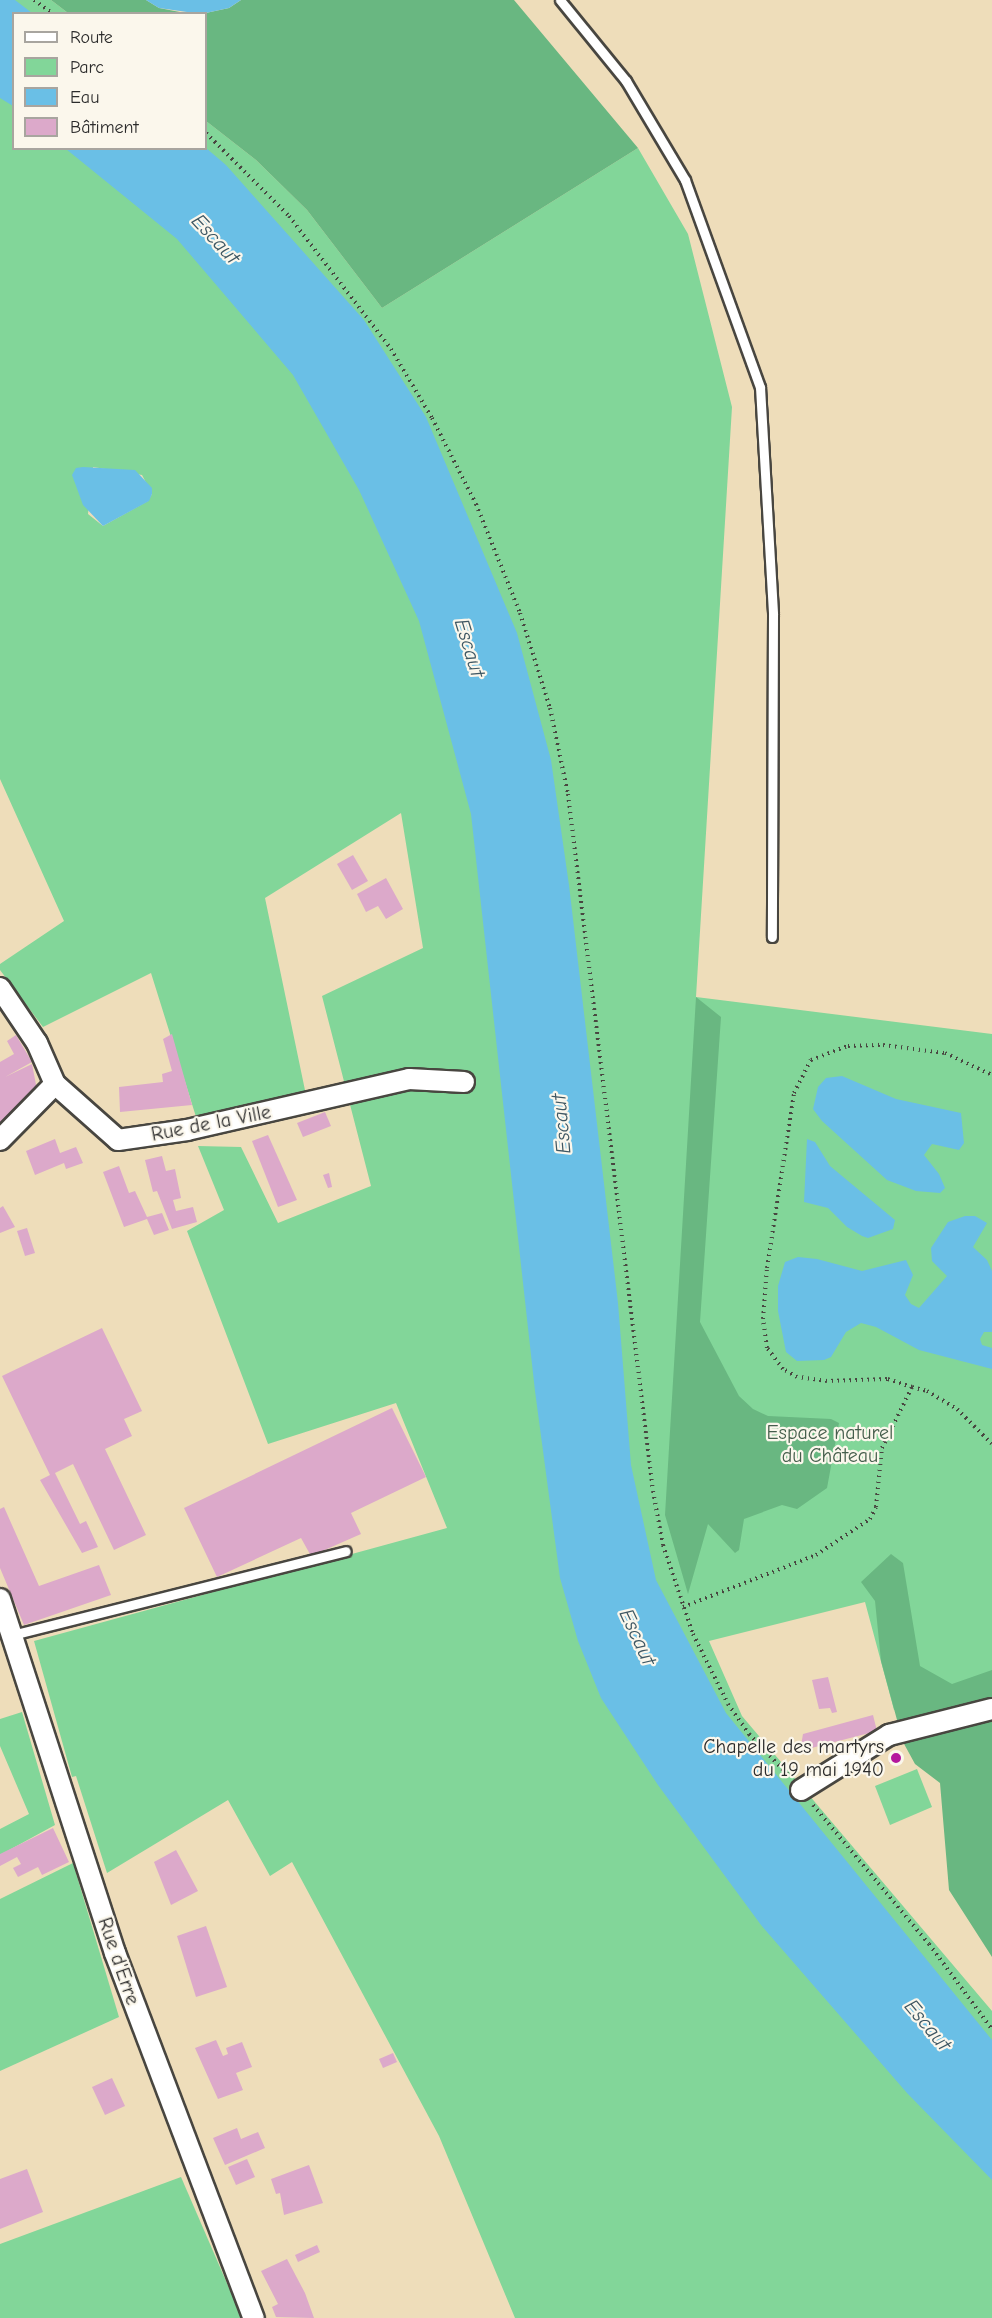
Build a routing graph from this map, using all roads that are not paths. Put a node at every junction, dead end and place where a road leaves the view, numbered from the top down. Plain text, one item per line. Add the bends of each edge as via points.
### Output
1 (560, 0) edge
2 (772, 937) dead end
3 (0, 988) edge
4 (464, 1082) dead end
5 (55, 1084) junction
6 (0, 1140) edge
7 (346, 1551) dead end
8 (0, 1599) edge
9 (12, 1635) junction
10 (992, 1709) edge
11 (801, 1790) road end
12 (254, 2318) edge

1 - 2 lane via 626,81 685,180 760,387 773,615
3 - 5 street via 37,1043
4 - 5 street, Rue de la Ville via 409,1079 187,1130 118,1140
5 - 6 street
7 - 9 lane
8 - 9 street, Rue d'Erre
9 - 12 street, Rue d'Erre via 115,1953
10 - 11 street via 889,1735

